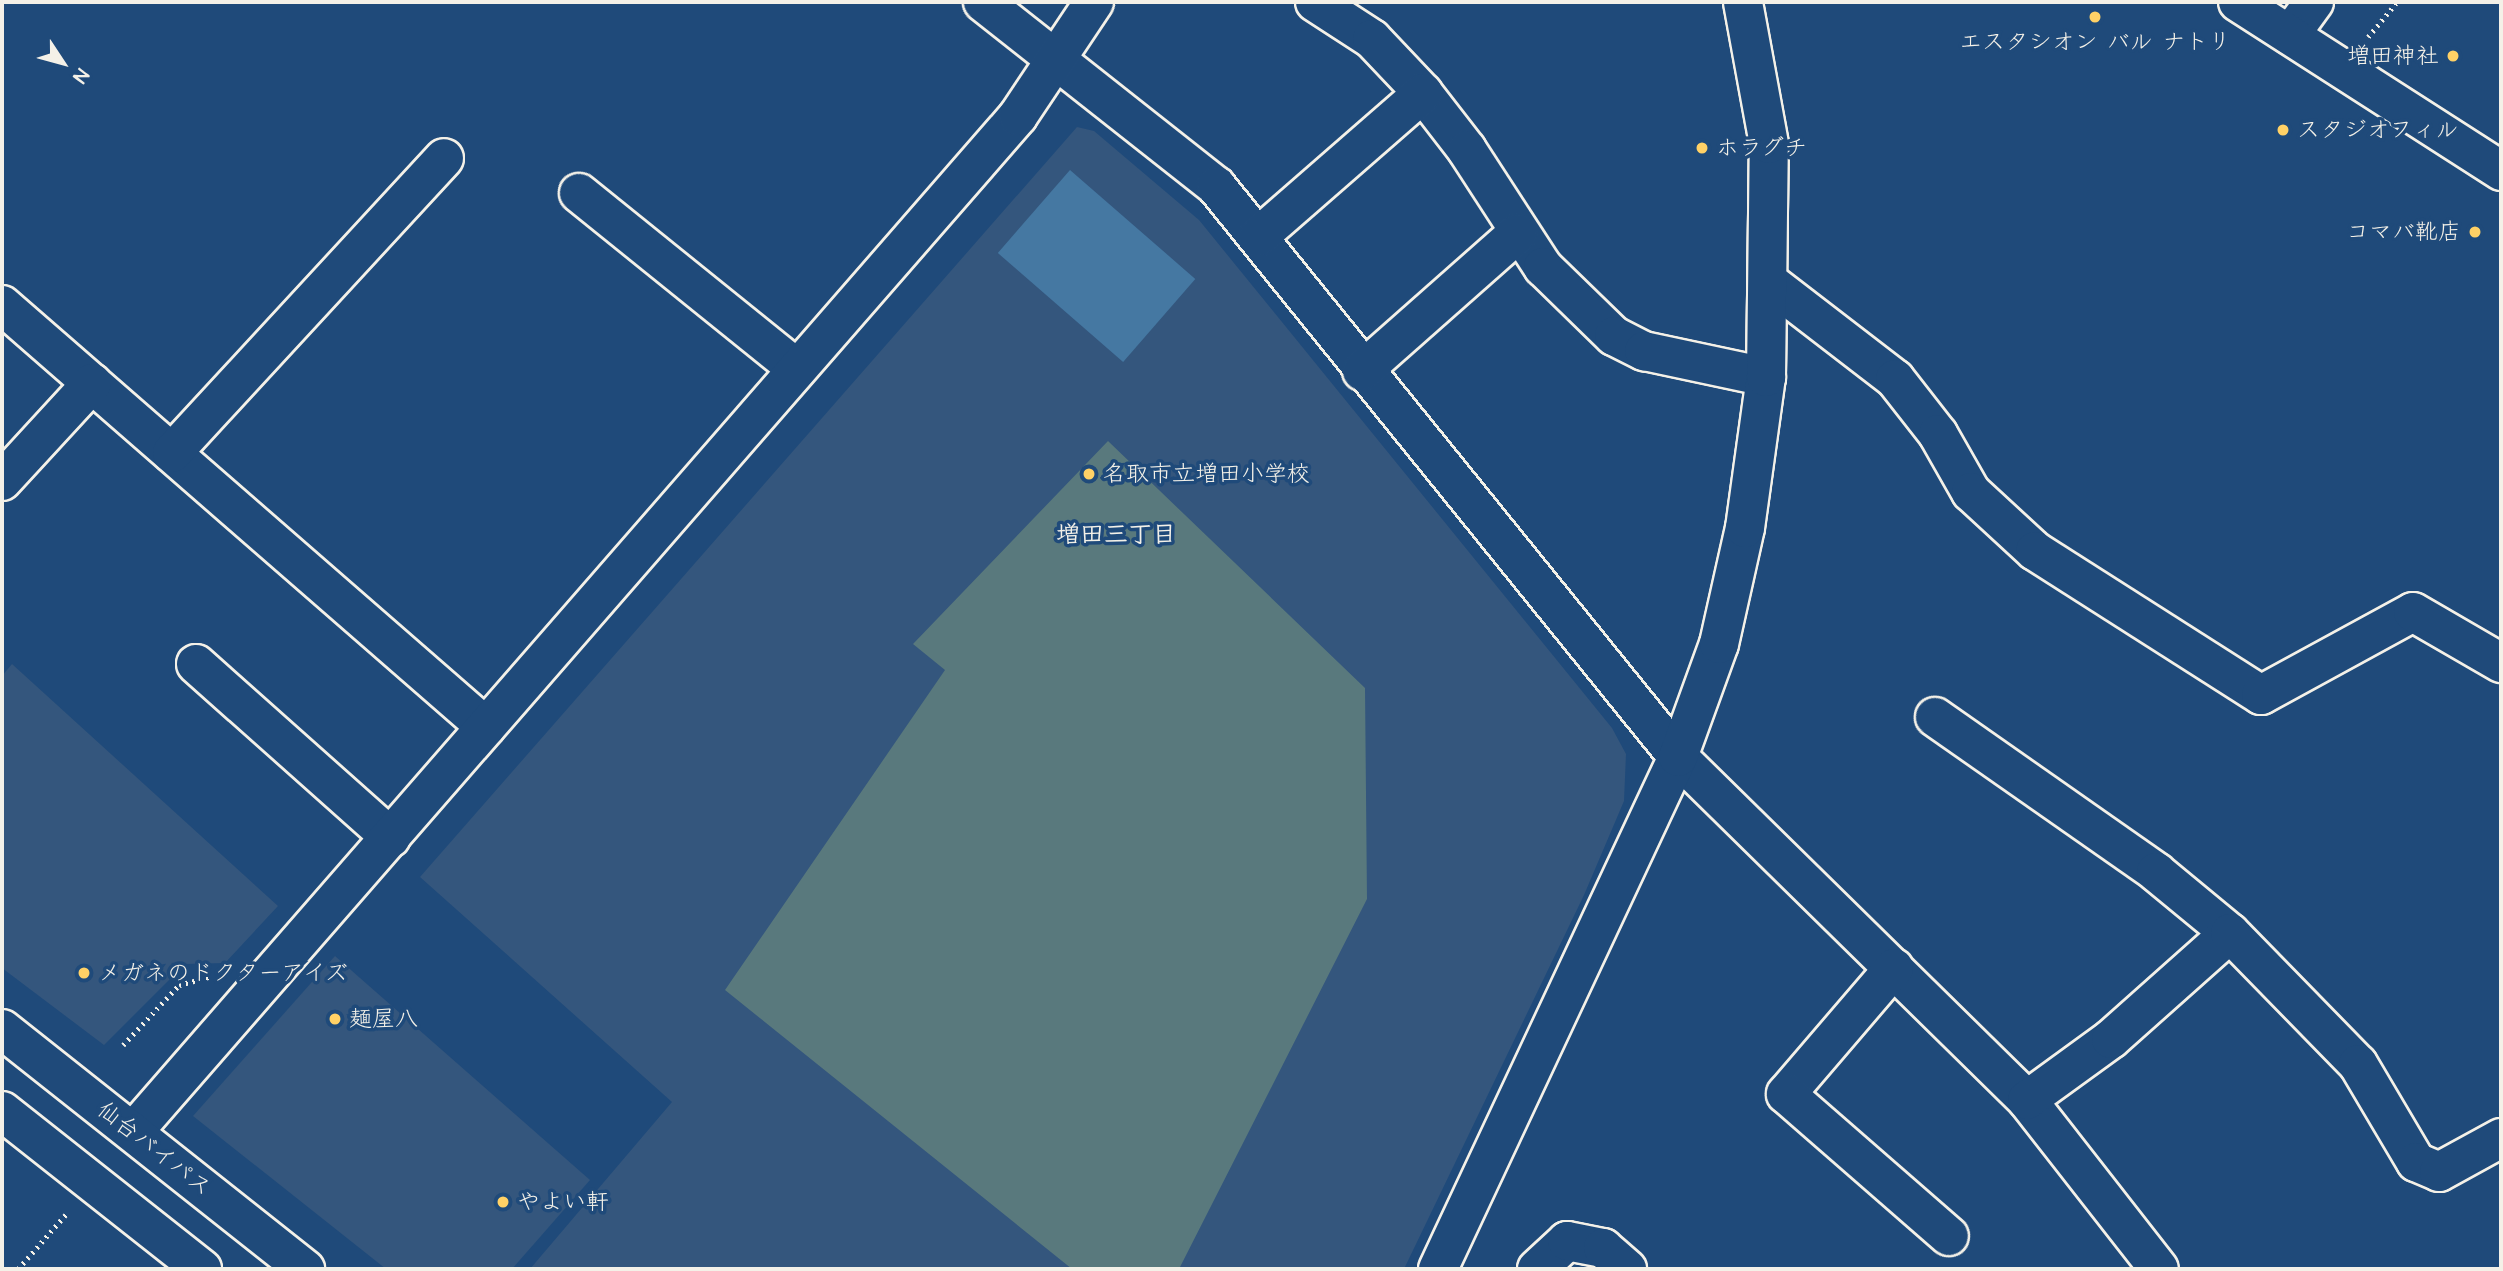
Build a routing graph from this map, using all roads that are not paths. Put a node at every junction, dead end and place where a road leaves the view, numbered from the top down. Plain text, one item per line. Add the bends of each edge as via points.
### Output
1 (983, 2) edge
2 (1094, 2) edge
3 (1315, 2) edge
4 (1743, 2) edge
5 (2238, 2) edge
6 (2314, 2) edge
7 (2290, 35) junction
8 (1057, 61) junction
9 (1423, 93) junction
10 (444, 158) dead end
11 (2501, 171) edge
12 (579, 193) dead end
13 (1518, 233) junction
14 (1258, 237) junction
15 (1769, 282) junction
16 (2, 305) edge
17 (797, 369) junction
18 (1362, 371) junction
19 (1766, 377) junction
20 (92, 383) junction
21 (172, 453) junction
22 (2, 481) edge
23 (2501, 663) edge
24 (196, 664) dead end
25 (1935, 718) dead end
26 (486, 727) junction
27 (1678, 757) junction
28 (391, 838) junction
29 (2230, 933) junction
30 (1894, 968) junction
31 (2, 1029) edge
32 (2026, 1101) junction
33 (2, 1111) edge
34 (133, 1132) junction
35 (2501, 1138) edge
36 (1949, 1236) dead end
37 (1444, 1267) edge
38 (202, 1269) edge
39 (305, 1269) edge
40 (1537, 1269) edge
41 (1627, 1269) edge
42 (2159, 1269) edge

1 - 8 main road
2 - 8 main road
3 - 9 main road via 1372,39
4 - 15 main road via 1769,144
5 - 7 main road
6 - 7 main road
7 - 11 main road
8 - 14 main road via 1216,186
8 - 17 main road via 1018,117
9 - 13 main road via 1467,150
9 - 14 main road
10 - 21 main road
12 - 17 main road
13 - 18 main road
13 - 19 main road via 1543,267 1614,336 1644,351
14 - 18 main road
15 - 19 main road
15 - 23 main road via 1895,379 1938,434 1971,492 2035,551 2261,695 2413,612
16 - 20 main road
17 - 26 main road
18 - 27 main road
19 - 27 main road via 1745,528 1719,644
20 - 21 main road
20 - 22 main road
21 - 26 main road
24 - 28 main road
25 - 29 main road via 2156,873
26 - 28 main road
27 - 30 main road
27 - 37 main road
28 - 34 main road
29 - 32 main road via 2111,1040
29 - 35 main road via 2358,1064 2416,1162 2439,1172
30 - 32 main road
30 - 36 main road via 1786,1094
31 - 34 main road, 仙台バイパス
32 - 42 main road
33 - 38 main road
34 - 39 main road, 仙台バイパス
40 - 41 main road via 1567,1241 1603,1248

